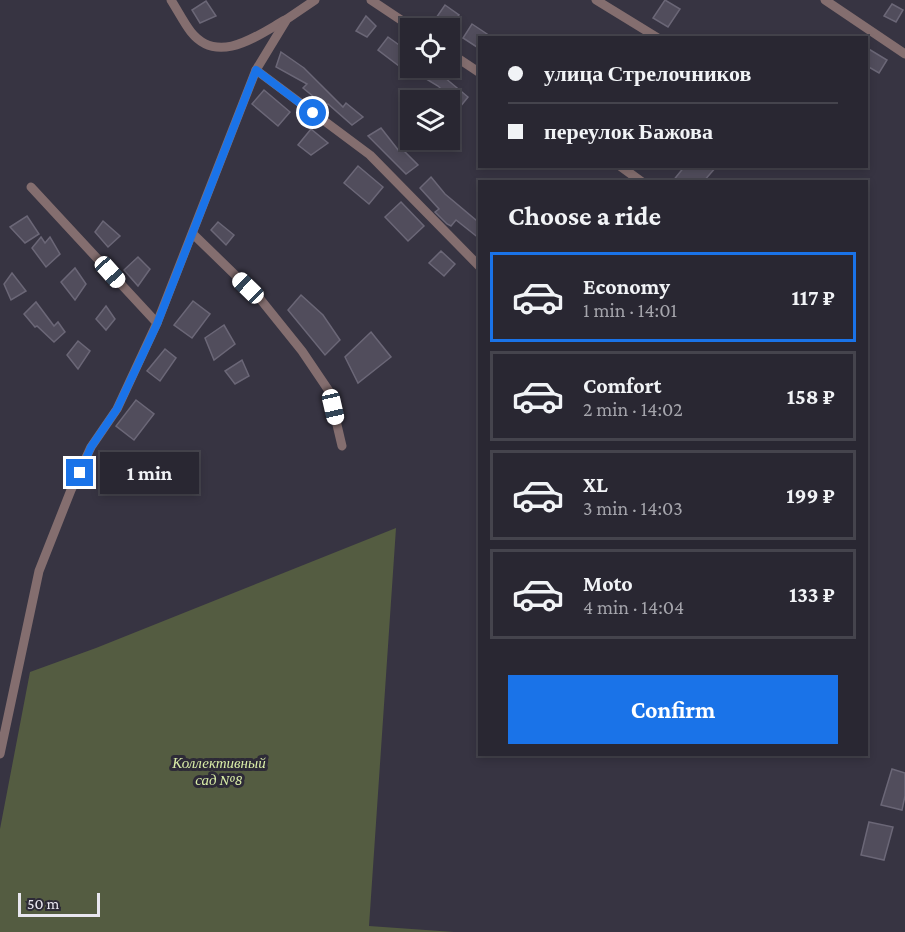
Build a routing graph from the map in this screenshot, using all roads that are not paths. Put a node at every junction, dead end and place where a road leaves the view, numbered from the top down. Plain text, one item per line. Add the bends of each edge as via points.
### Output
1 (171, 0) edge
2 (315, 0) edge
3 (371, 0) edge
4 (596, 0) edge
5 (825, 0) edge
6 (287, 19) junction
7 (400, 19) edge
8 (655, 36) edge
9 (905, 54) edge
10 (460, 60) edge
11 (256, 70) junction
12 (478, 72) edge
13 (623, 168) edge
14 (639, 180) edge
15 (31, 187) dead end
16 (193, 234) junction
17 (478, 265) edge
18 (157, 324) junction
19 (342, 446) dead end
20 (0, 754) edge

1 - 6 street via 193,34 208,45 222,48 236,46
2 - 6 street
3 - 7 street
4 - 8 street
5 - 9 street
6 - 11 street
10 - 12 street
11 - 16 street
11 - 17 street via 370,155
13 - 14 street
15 - 18 street
16 - 18 street
16 - 19 street via 261,300 302,351 329,391
18 - 20 street via 117,409 91,447 39,571

